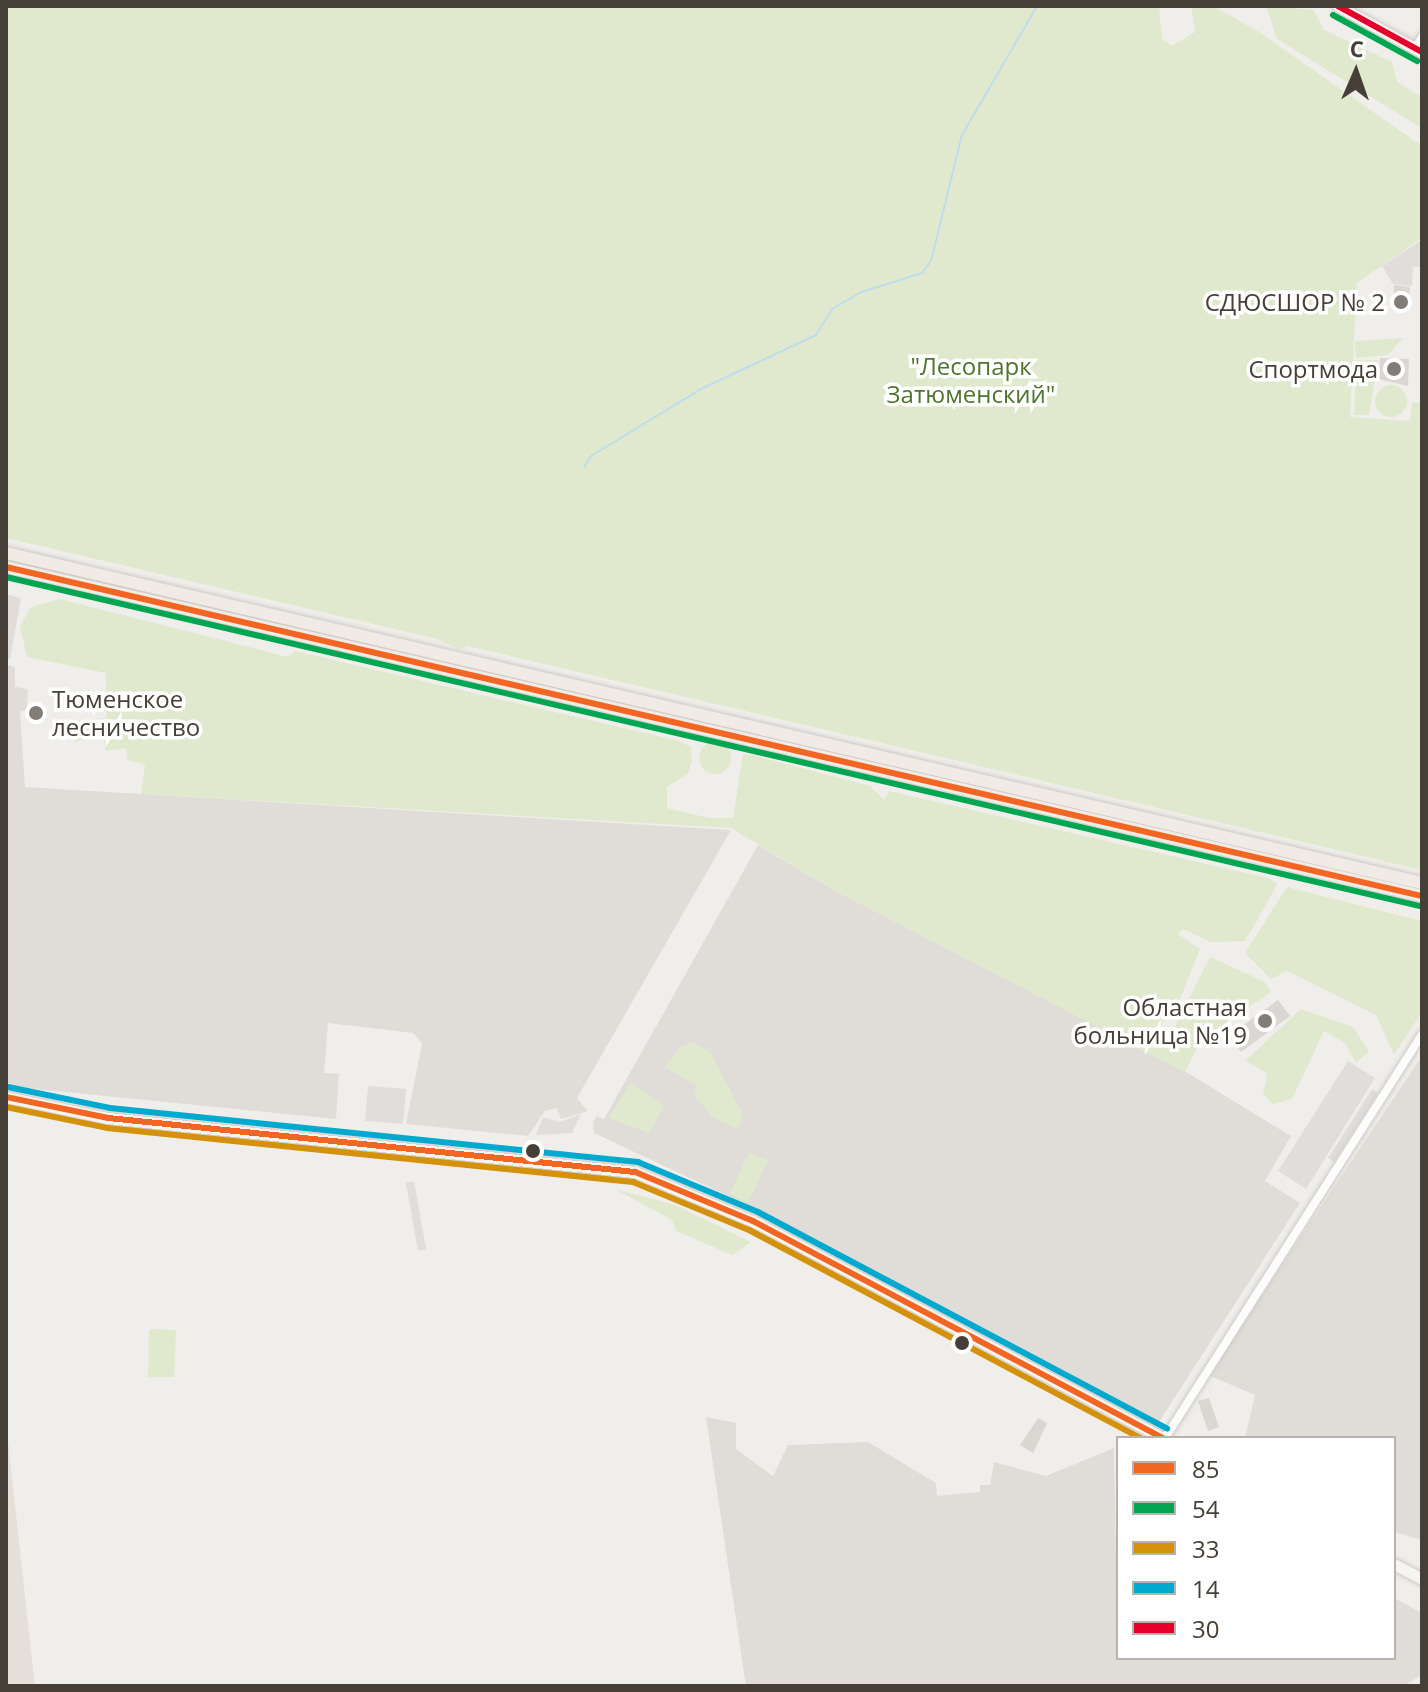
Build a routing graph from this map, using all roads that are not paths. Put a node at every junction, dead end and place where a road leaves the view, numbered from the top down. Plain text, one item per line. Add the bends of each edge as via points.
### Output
1 (1338, 6) edge
2 (1422, 37) edge
3 (1419, 50) edge
4 (6, 553) edge
5 (6, 567) edge
6 (1039, 792) junction
7 (1036, 806) junction
8 (1422, 883) edge
9 (1422, 896) edge
10 (1422, 1034) edge
11 (6, 1097) edge
12 (1159, 1436) edge
13 (1164, 1436) edge
14 (1396, 1565) edge
15 (1422, 1579) edge

1 - 3 street
2 - 3 street
4 - 6 main road
5 - 7 main road
6 - 7 main road
6 - 8 main road
7 - 9 main road
10 - 13 street
11 - 12 street via 108,1118 635,1172 753,1221
14 - 15 street

